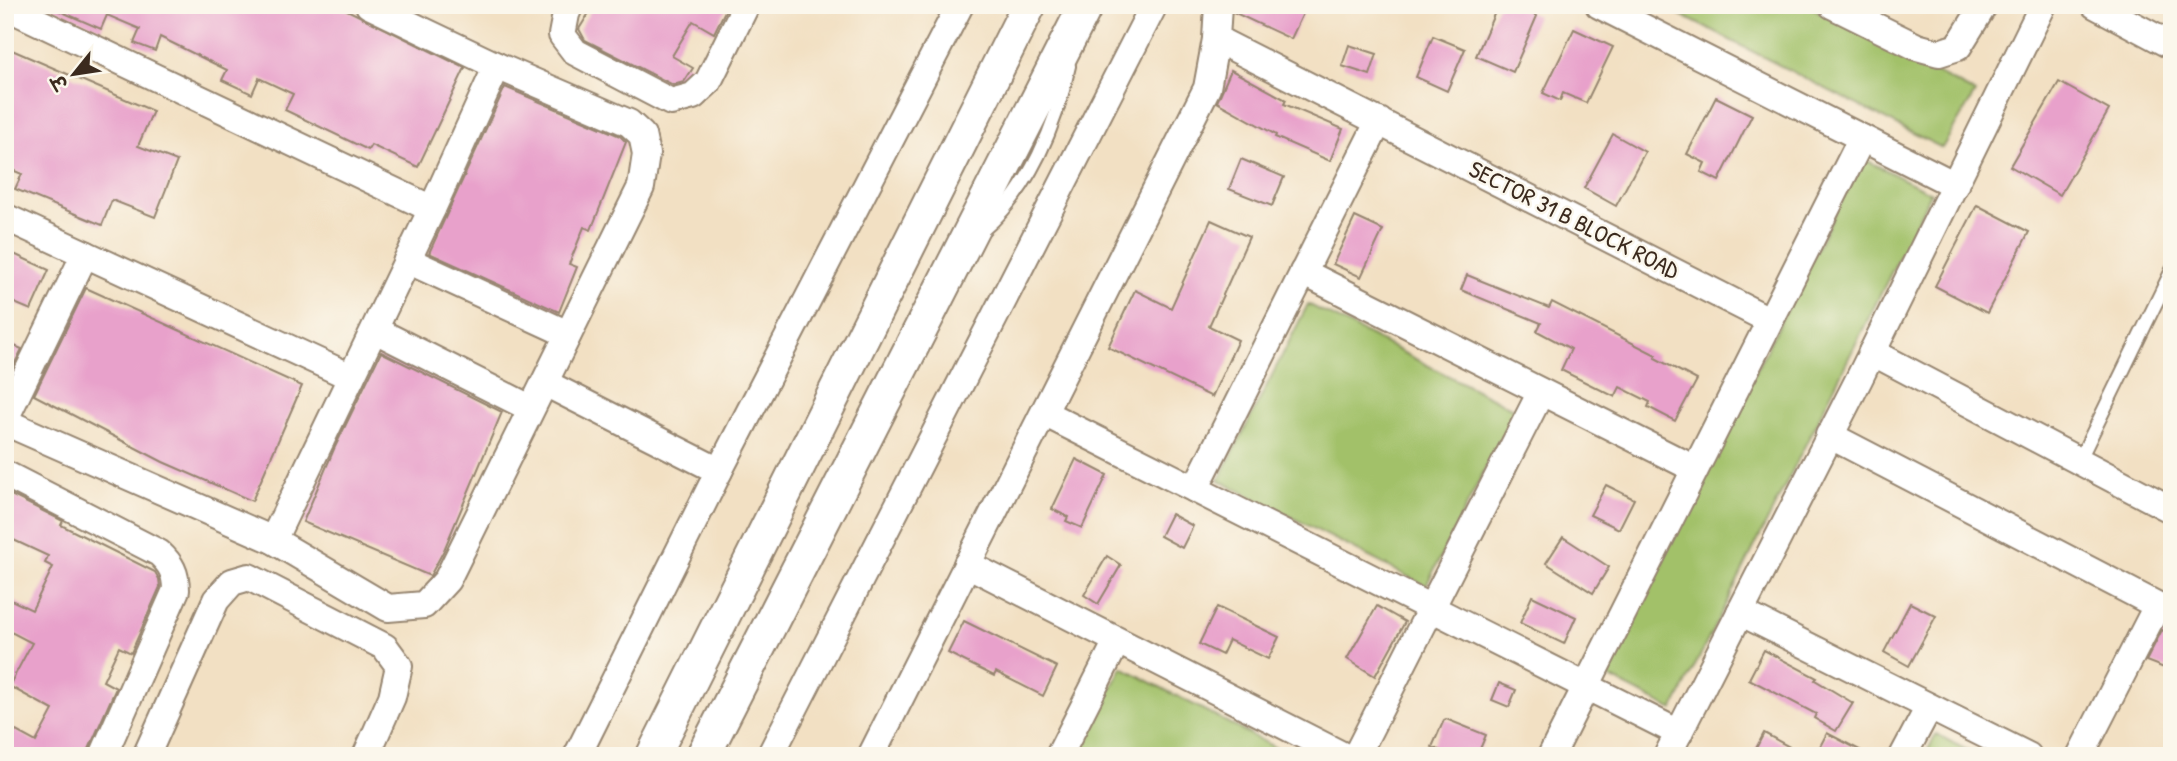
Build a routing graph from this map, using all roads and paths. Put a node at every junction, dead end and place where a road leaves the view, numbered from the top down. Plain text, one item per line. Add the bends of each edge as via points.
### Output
1 (369, 5) edge
2 (570, 5) edge
3 (747, 5) edge
4 (960, 5) edge
5 (1029, 5) edge
6 (1154, 5) edge
7 (1219, 5) edge
8 (1599, 5) edge
9 (1832, 5) edge
10 (1984, 5) edge
11 (2043, 5) edge
12 (2095, 5) edge
13 (5, 6) edge
14 (1083, 12) edge
15 (1216, 39) junction
16 (2172, 46) edge
17 (497, 66) junction
18 (1379, 121) junction
19 (1862, 138) junction
20 (1955, 185) junction
21 (432, 209) junction
22 (5, 217) edge
23 (85, 254) junction
24 (407, 260) junction
25 (2172, 270) edge
26 (1303, 272) junction
27 (1769, 320) junction
28 (374, 330) junction
29 (568, 334) junction
30 (1872, 352) junction
31 (351, 377) junction
32 (545, 383) junction
33 (1541, 391) junction
34 (530, 408) junction
35 (1044, 413) junction
36 (5, 420) edge
37 (1829, 435) junction
38 (2079, 461) junction
39 (1695, 469) junction
40 (719, 471) junction
41 (5, 474) edge
42 (1195, 489) junction
43 (2172, 510) edge
44 (273, 540) junction
45 (967, 565) junction
46 (1432, 608) junction
47 (2164, 610) edge
48 (1740, 612) junction
49 (1117, 640) junction
50 (1586, 685) junction
51 (1929, 707) junction
52 (1673, 744) edge
53 (103, 756) edge
54 (146, 756) edge
55 (366, 756) edge
56 (577, 756) edge
57 (653, 756) edge
58 (703, 756) edge
59 (770, 756) edge
60 (871, 756) edge
61 (1059, 756) edge
62 (1343, 756) edge
63 (1356, 756) edge
64 (1551, 756) edge
65 (1903, 756) edge
66 (2028, 756) edge
67 (2080, 756) edge

1 - 17 street
2 - 3 street via 562,35 575,52 671,102 693,96 708,82
4 - 40 street
5 - 57 street
6 - 59 street
7 - 15 street
8 - 19 street
9 - 10 street via 1917,47 1939,53 1958,47
11 - 20 street
12 - 16 street
13 - 21 street
14 - 58 street
15 - 18 street, SECTOR 31 B BLOCK ROAD
15 - 35 street via 1206,88
17 - 21 street
17 - 29 street via 603,110 642,135 646,154 641,187
18 - 26 street
18 - 27 street, SECTOR 31 B BLOCK ROAD
19 - 20 street
19 - 27 street
20 - 30 street
21 - 24 street
22 - 23 street
23 - 31 street
23 - 36 street
24 - 28 street
24 - 29 street
25 - 38 lane
26 - 33 street
26 - 42 street
27 - 39 street
28 - 31 street
28 - 34 street
29 - 32 street
30 - 37 street
30 - 38 street
31 - 44 street
32 - 34 street
32 - 40 street
33 - 39 street
33 - 46 street
34 - 44 street via 447,580 424,604 388,608
35 - 42 street
35 - 45 street
36 - 44 street
37 - 47 street
37 - 48 street
38 - 43 street
39 - 50 street
40 - 56 street
41 - 53 street via 159,553 176,576 176,590
42 - 46 street
45 - 49 street
45 - 60 street
46 - 50 street
46 - 63 street
47 - 67 street
48 - 51 street
48 - 52 street
49 - 61 street
49 - 62 street
50 - 52 street
50 - 64 street
51 - 65 street
51 - 66 street
54 - 55 street via 216,600 232,582 249,577 385,647 399,666 393,697

